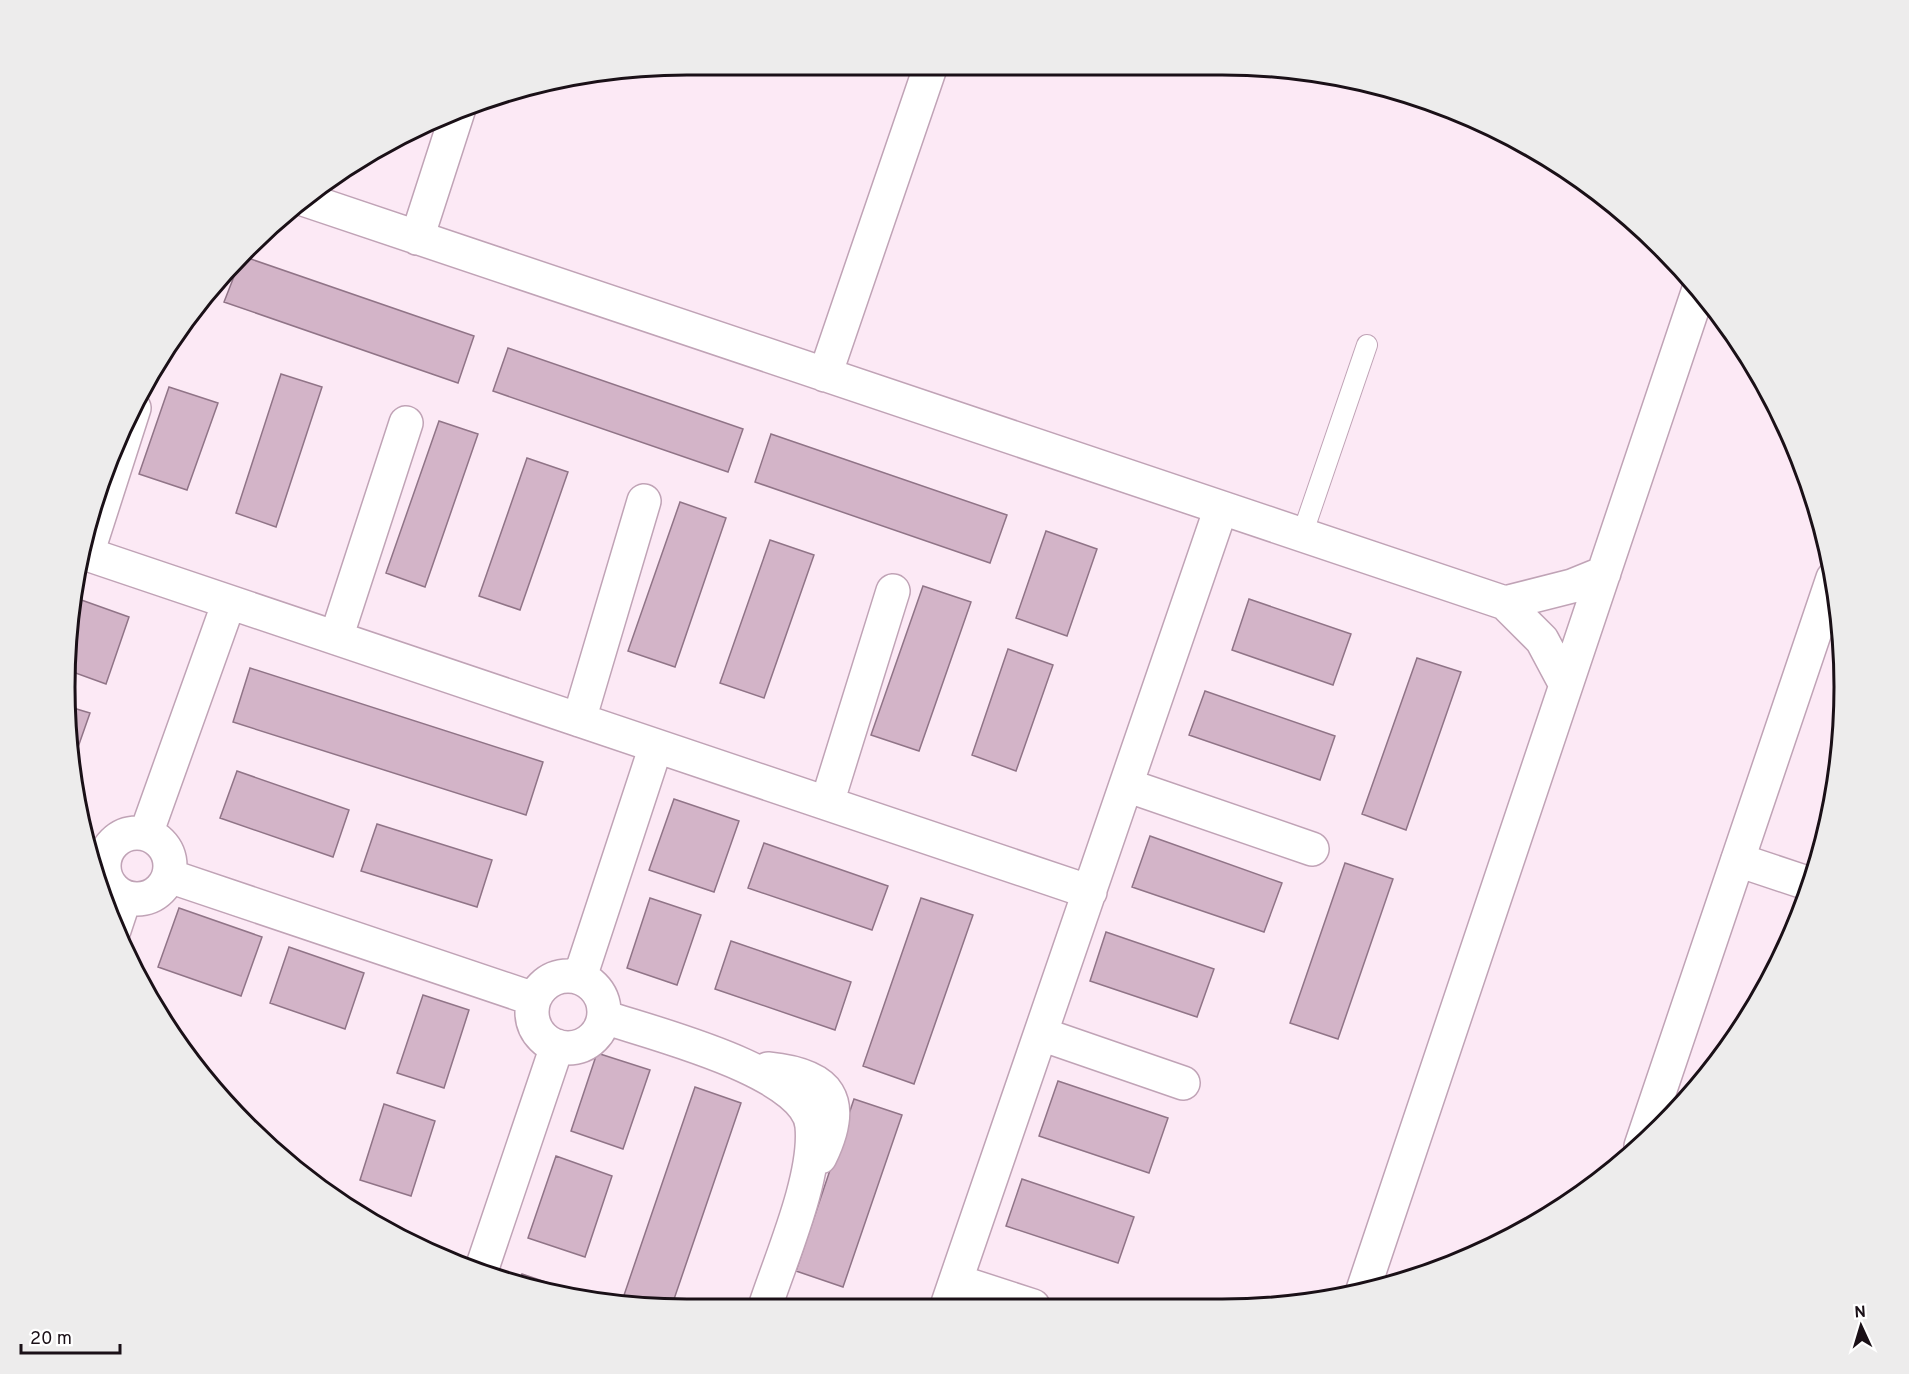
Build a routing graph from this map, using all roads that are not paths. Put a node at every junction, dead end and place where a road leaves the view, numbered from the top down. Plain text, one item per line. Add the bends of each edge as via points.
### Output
1 (927, 75) edge
2 (455, 121) edge
3 (313, 202) edge
4 (417, 238) junction
5 (1696, 299) edge
6 (1367, 345) dead end
7 (825, 375) junction
8 (406, 423) dead end
9 (644, 501) dead end
10 (1221, 508) junction
11 (1302, 535) junction
12 (90, 555) edge
13 (1604, 573) junction
14 (893, 591) dead end
15 (1827, 596) edge
16 (229, 602) junction
17 (1505, 603) junction
18 (336, 638) junction
19 (1566, 685) junction
20 (579, 720) junction
21 (656, 746) junction
22 (1126, 785) junction
23 (828, 803) junction
24 (146, 834) junction
25 (1311, 849) dead end
26 (99, 855) edge
27 (1738, 860) junction
28 (168, 876) junction
29 (105, 877) edge
30 (1803, 882) edge
31 (1090, 892) junction
32 (125, 897) junction
33 (119, 914) edge
34 (580, 977) junction
35 (534, 999) junction
36 (604, 1017) junction
37 (1041, 1034) junction
38 (556, 1046) junction
39 (1183, 1083) dead end
40 (1647, 1127) edge
41 (483, 1264) edge
42 (1366, 1281) edge
43 (952, 1294) edge
44 (768, 1299) edge
45 (986, 1299) edge

1 - 7 street
2 - 4 street
3 - 4 street
4 - 7 street
5 - 13 street
6 - 11 lane
7 - 10 street
8 - 18 street
9 - 20 street
10 - 11 street
10 - 22 street
11 - 17 street
12 - 16 street
13 - 17 street
13 - 19 street
14 - 23 street
15 - 27 street
16 - 18 street
16 - 24 street
17 - 19 street via 1542,640
18 - 20 street
19 - 42 street
20 - 21 street
21 - 23 street
21 - 34 street
22 - 25 street
22 - 31 street
23 - 31 street
24 - 26 street via 120,836
24 - 28 street via 169,855
27 - 30 street
27 - 40 street
28 - 32 street via 151,895
28 - 35 street
29 - 32 street
31 - 37 street
32 - 33 street
34 - 35 street via 558,976 539,989
34 - 36 street via 600,992
35 - 38 street via 533,1022 538,1033
36 - 38 street via 593,1039 569,1048
36 - 44 street via 754,1068 792,1094 808,1112 813,1136 808,1176
37 - 39 street
37 - 43 street
38 - 41 street
43 - 45 street

